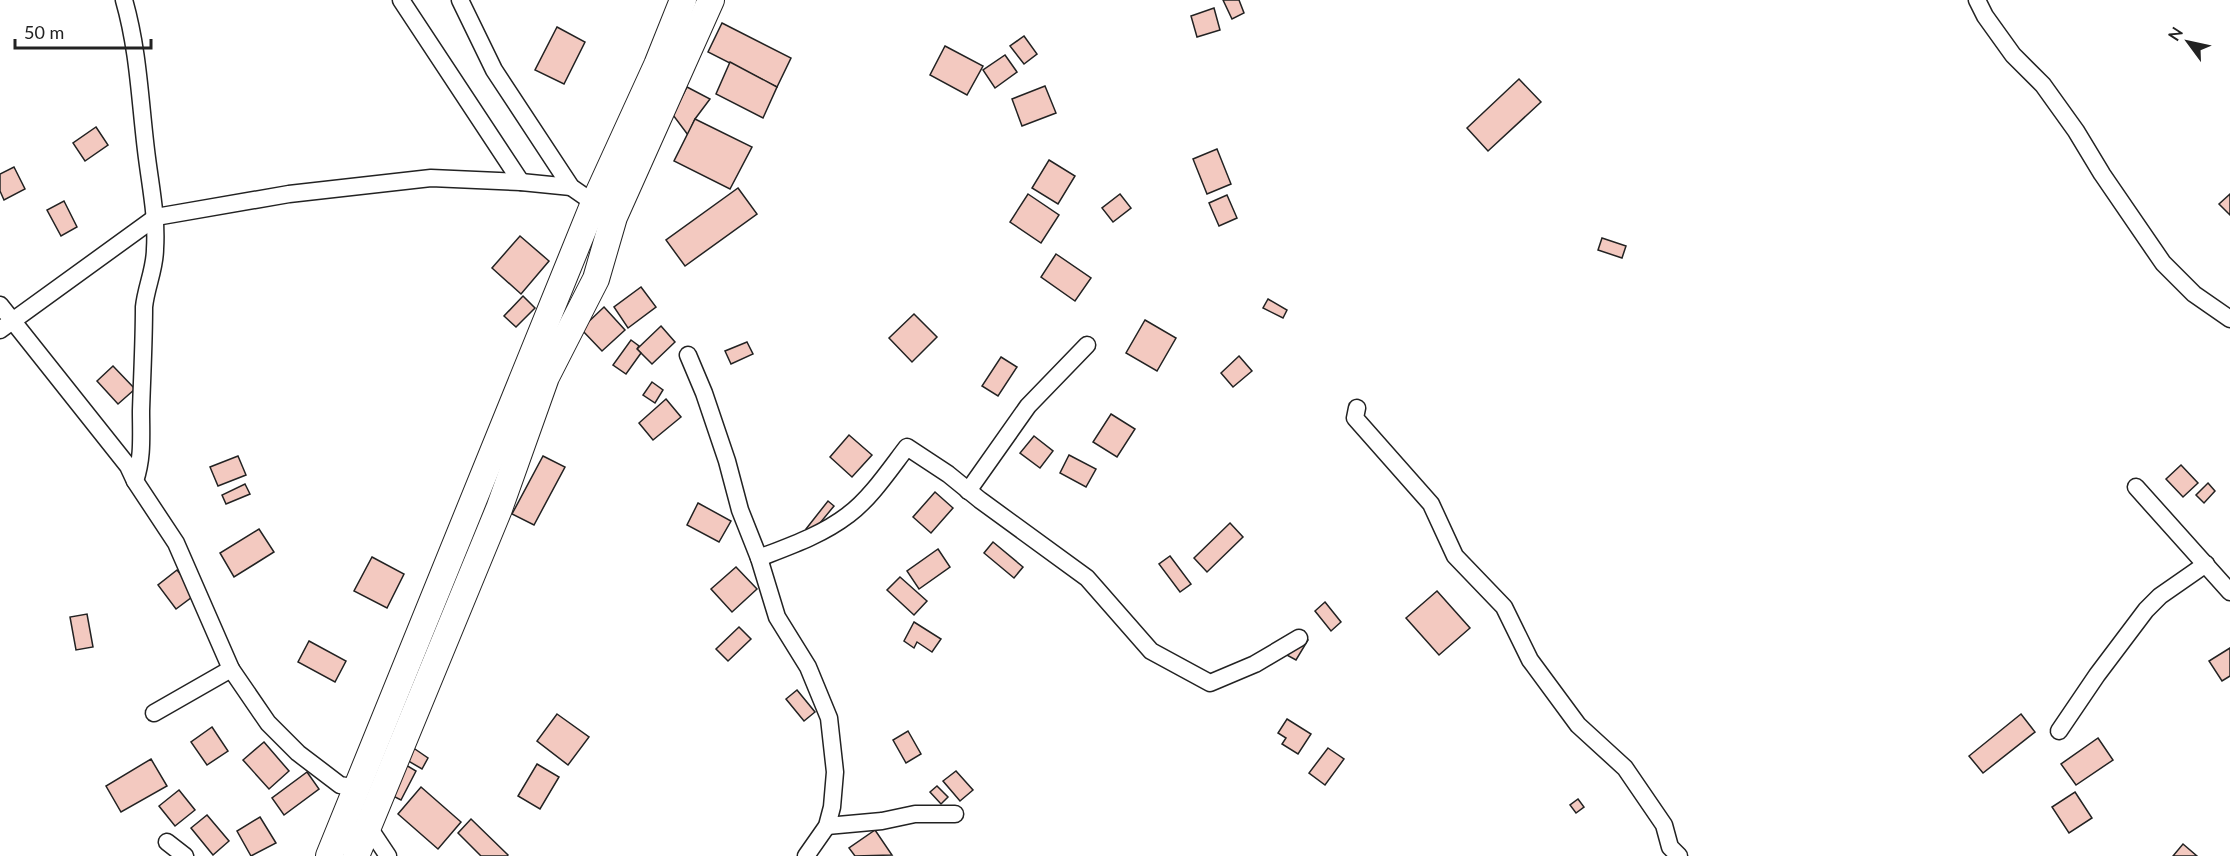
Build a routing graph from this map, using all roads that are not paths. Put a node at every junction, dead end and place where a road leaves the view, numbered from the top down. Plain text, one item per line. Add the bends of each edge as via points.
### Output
1 (124, 0) edge
2 (401, 0) edge
3 (460, 0) edge
4 (683, 0) edge
5 (711, 0) edge
6 (1977, 0) edge
7 (522, 182) junction
8 (571, 187) junction
9 (594, 203) junction
10 (156, 217) junction
11 (0, 305) edge
12 (2230, 319) edge
13 (7, 326) edge
14 (1087, 345) dead end
15 (688, 355) dead end
16 (1358, 408) dead end
17 (135, 481) junction
18 (2136, 487) dead end
19 (969, 491) junction
20 (759, 558) junction
21 (2206, 564) junction
22 (2230, 592) edge
23 (1299, 638) dead end
24 (231, 669) junction
25 (154, 712) dead end
26 (2059, 731) dead end
27 (357, 788) junction
28 (955, 814) dead end
29 (368, 826) junction
30 (827, 826) junction
31 (167, 842) dead end
32 (185, 856) edge
33 (328, 856) edge
34 (356, 856) edge
35 (388, 856) edge
36 (806, 856) edge
37 (1679, 856) edge

1 - 10 street via 140,80
2 - 7 street
3 - 8 street via 494,70
4 - 9 main road
5 - 29 main road via 614,217 596,279 546,377 499,509
6 - 12 street via 2013,55 2043,85 2076,131 2163,263 2194,294
7 - 8 street
7 - 10 street via 431,178 289,194
8 - 9 street
9 - 27 main road
10 - 13 street
10 - 17 street via 155,252 145,291 143,432
11 - 13 street
13 - 17 street via 128,466
14 - 19 street via 1028,406
15 - 20 street
16 - 37 street via 1355,418 1431,504 1455,556 1504,607 1530,660 1578,725 1625,768 1664,825 1670,846
17 - 24 street via 176,543
18 - 21 street
19 - 20 street via 907,447 850,514 823,531
19 - 23 street via 1087,578 1151,651 1210,683 1255,664
20 - 30 street via 777,617 808,667 829,718 835,772
21 - 22 street
21 - 26 street via 2146,610
24 - 25 street
24 - 27 street via 268,723 298,753 340,785
27 - 33 main road
28 - 30 street via 915,814
29 - 34 main road
29 - 35 street
30 - 36 street
31 - 32 street

